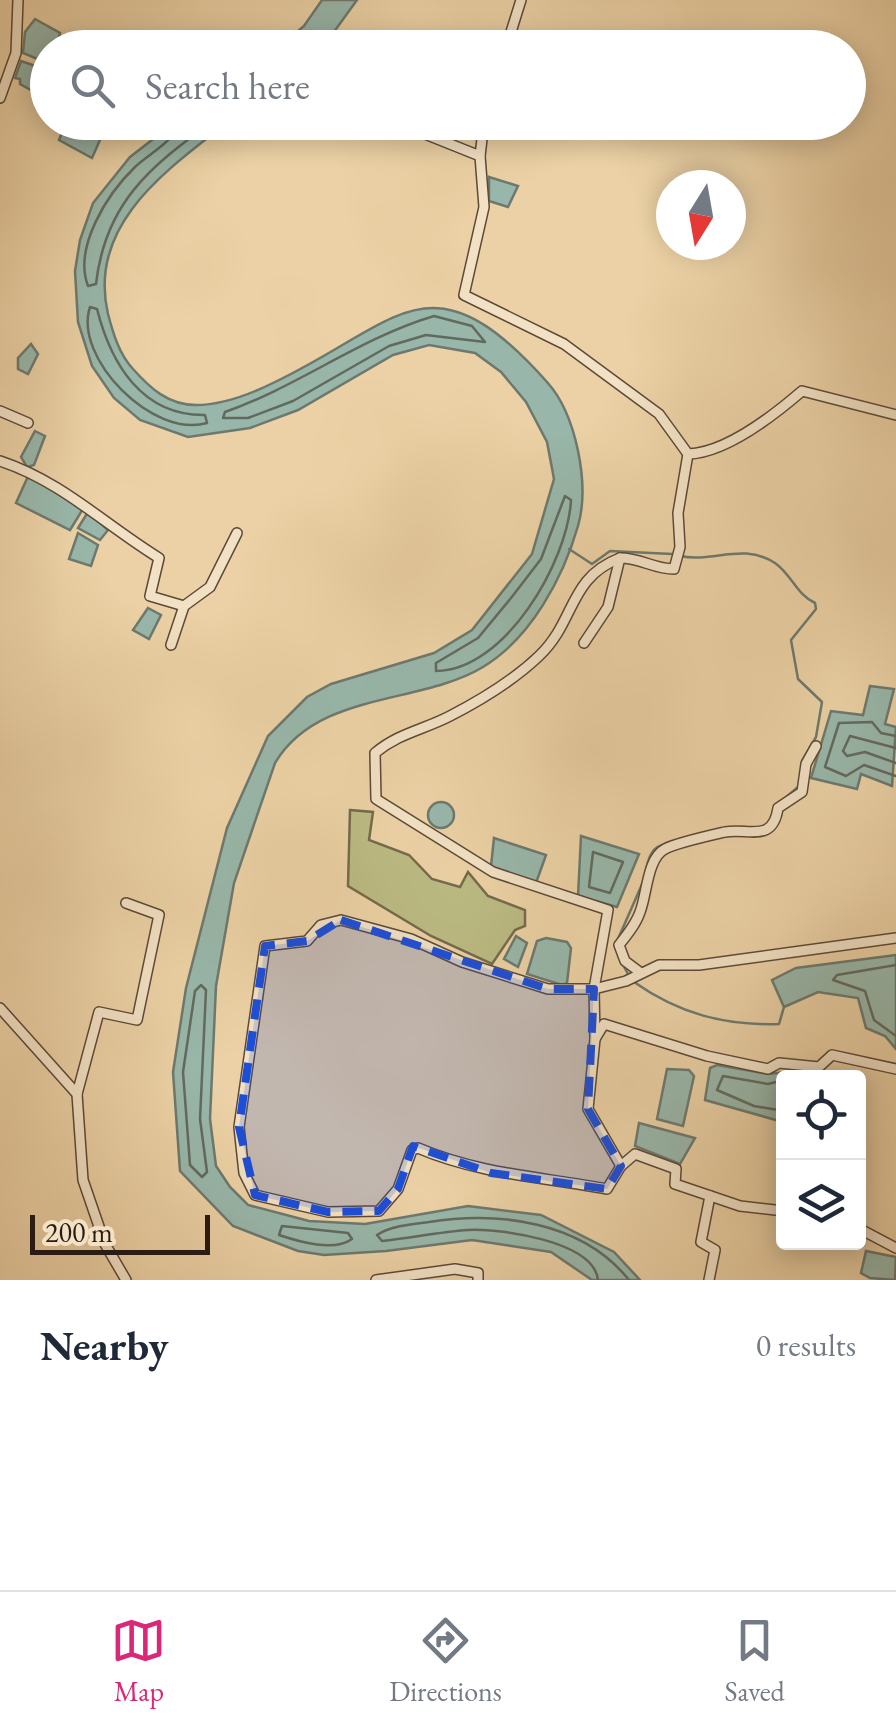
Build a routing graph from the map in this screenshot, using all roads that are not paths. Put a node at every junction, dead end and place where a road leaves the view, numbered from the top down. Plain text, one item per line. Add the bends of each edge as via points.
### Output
1 (18, 0) edge
2 (522, 0) edge
3 (512, 30) edge
4 (0, 98) edge
5 (440, 140) edge
6 (482, 140) edge
7 (480, 156) junction
8 (0, 410) edge
9 (896, 415) edge
10 (28, 423) dead end
11 (688, 454) junction
12 (0, 461) edge
13 (237, 533) dead end
14 (620, 558) junction
15 (184, 606) junction
16 (584, 643) dead end
17 (172, 645) dead end
18 (816, 746) dead end
19 (126, 903) dead end
20 (896, 938) edge
21 (641, 973) junction
22 (594, 989) junction
23 (0, 1008) edge
24 (595, 1038) junction
25 (896, 1069) edge
26 (77, 1094) junction
27 (621, 1166) junction
28 (710, 1196) junction
29 (776, 1210) edge
30 (866, 1232) edge
31 (896, 1248) edge
32 (126, 1280) edge
33 (376, 1280) edge
34 (478, 1280) edge
35 (709, 1280) edge

1 - 4 street via 16,53
2 - 3 street
5 - 7 street
6 - 7 street
7 - 11 street via 484,207 464,296 564,344 660,414
8 - 10 street
9 - 11 street via 802,391 741,438
11 - 14 street via 674,569
12 - 15 street via 50,480 159,558 150,596
13 - 15 street via 210,587
14 - 16 street via 608,607
14 - 22 street via 589,574 562,626 531,663 446,718 396,734 375,753 372,770 376,799 440,842 518,883 608,910
15 - 17 street
18 - 21 street via 802,792 778,808 766,832 728,831 663,849 639,916 620,945 625,962
19 - 26 street via 159,915 137,1020 99,1012
20 - 21 street
21 - 22 street
22 - 24 street
22 - 27 street via 548,989 340,920 321,925 307,941 265,946 238,1127 244,1173 255,1195 328,1212 362,1212 379,1211 418,1148 491,1173 517,1171 607,1189
23 - 26 street
24 - 25 street via 604,1024 768,1069 779,1063 820,1067 832,1055
24 - 27 street via 588,1109
26 - 32 street via 83,1180 105,1244
27 - 28 street via 635,1154 676,1170 675,1184
28 - 29 street
28 - 35 street via 701,1242 715,1250
30 - 31 street
33 - 34 street via 456,1270 478,1273

